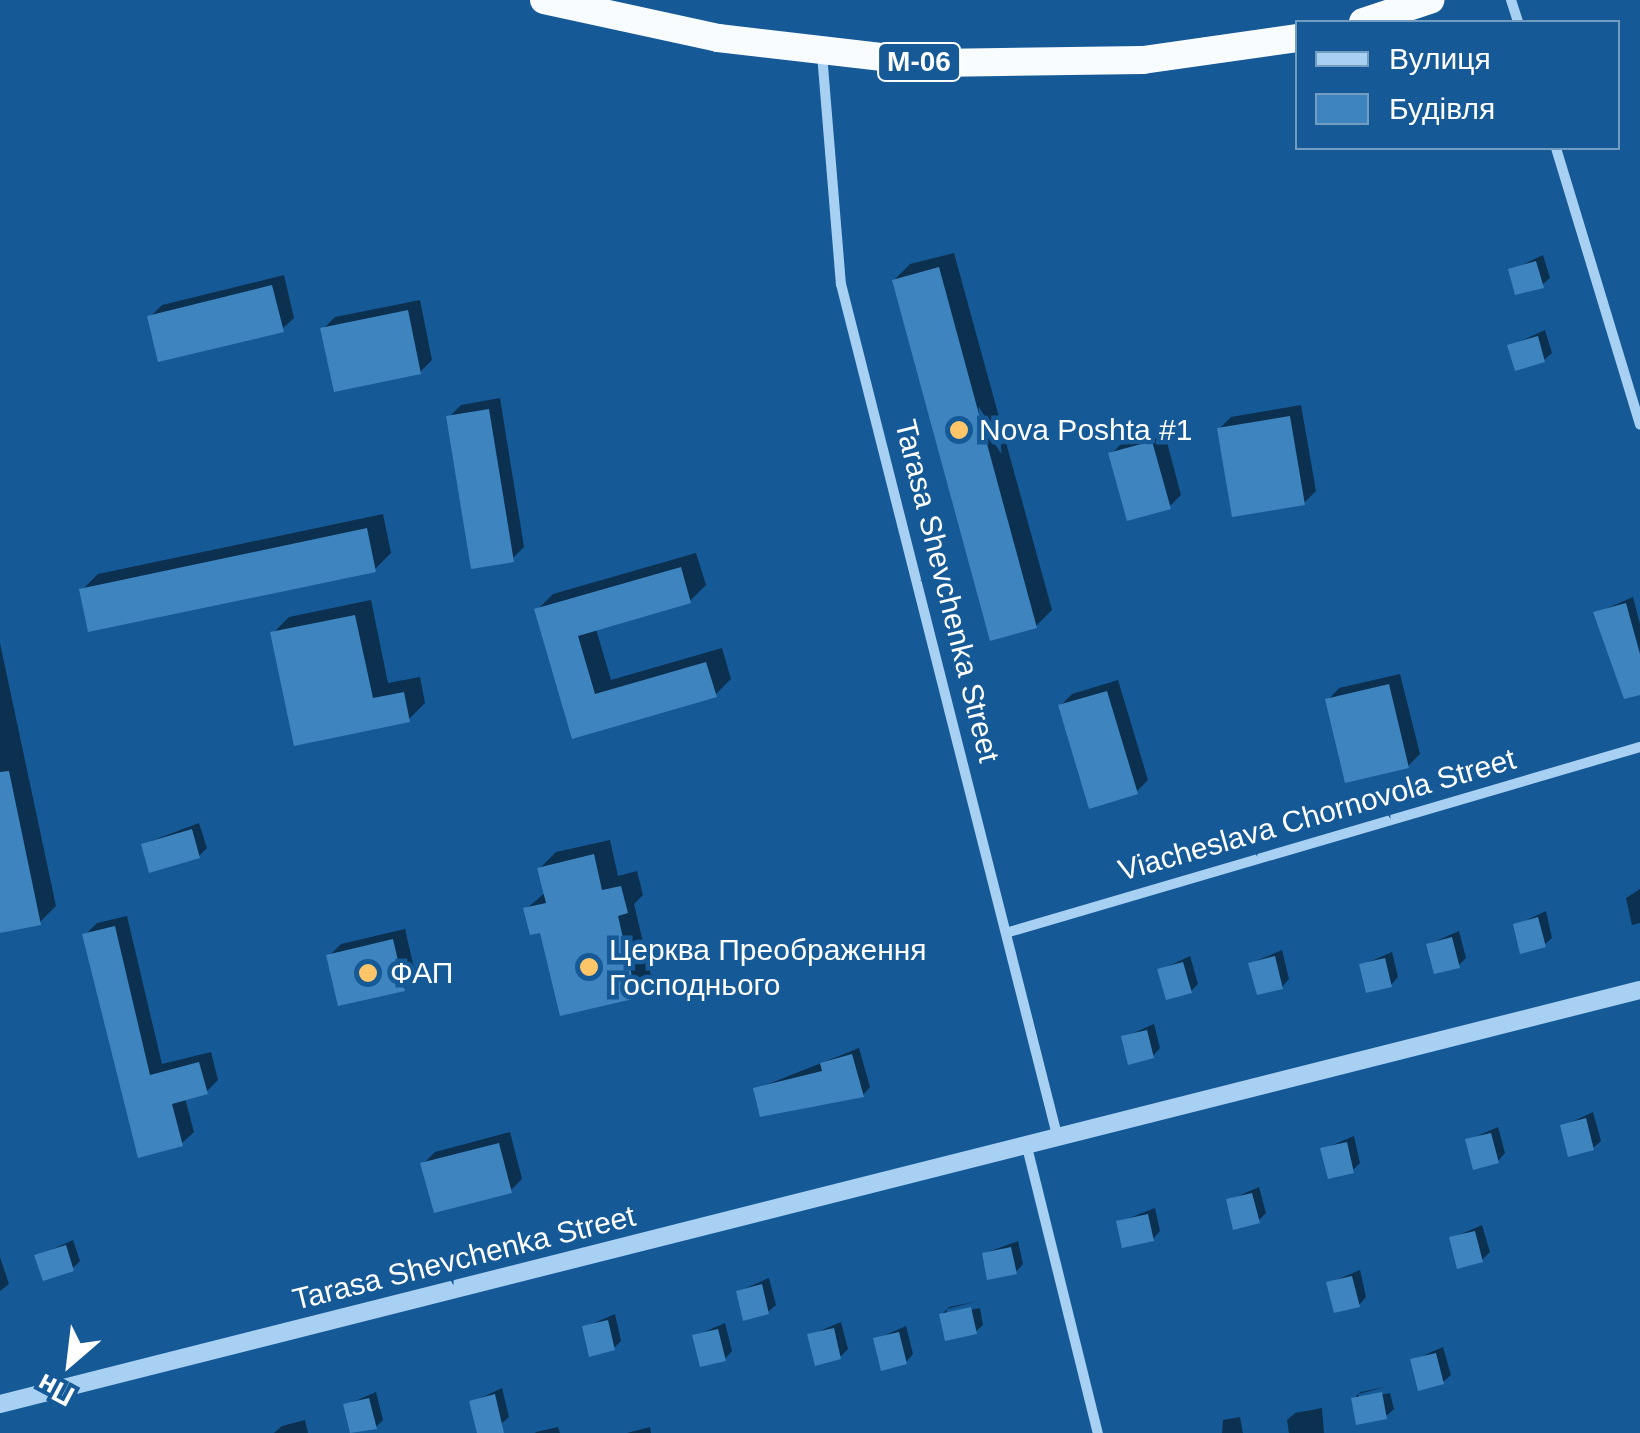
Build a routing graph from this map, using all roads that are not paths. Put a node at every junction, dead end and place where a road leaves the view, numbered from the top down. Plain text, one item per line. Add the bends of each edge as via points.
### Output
1 (544, 0) edge
2 (1430, 0) edge
3 (1369, 20) edge
4 (1295, 38) edge
5 (822, 54) junction
6 (1557, 150) edge
7 (1640, 426) edge
8 (1640, 747) edge
9 (1009, 932) junction
10 (1640, 990) edge
11 (1057, 1135) junction
12 (1026, 1143) junction
13 (0, 1404) edge
14 (1098, 1433) edge

1 - 5 highway, М-06
2 - 3 highway
4 - 5 highway, М-06 via 1143,60 1046,64
5 - 9 street, Tarasa Shevchenka Street via 841,284
6 - 7 street
8 - 9 street, Viacheslava Chornovola Street
9 - 11 street, Tarasa Shevchenka Street
10 - 11 street, Tarasa Shevchenka Street
11 - 12 street, Tarasa Shevchenka Street
12 - 13 street, Tarasa Shevchenka Street
12 - 14 street

